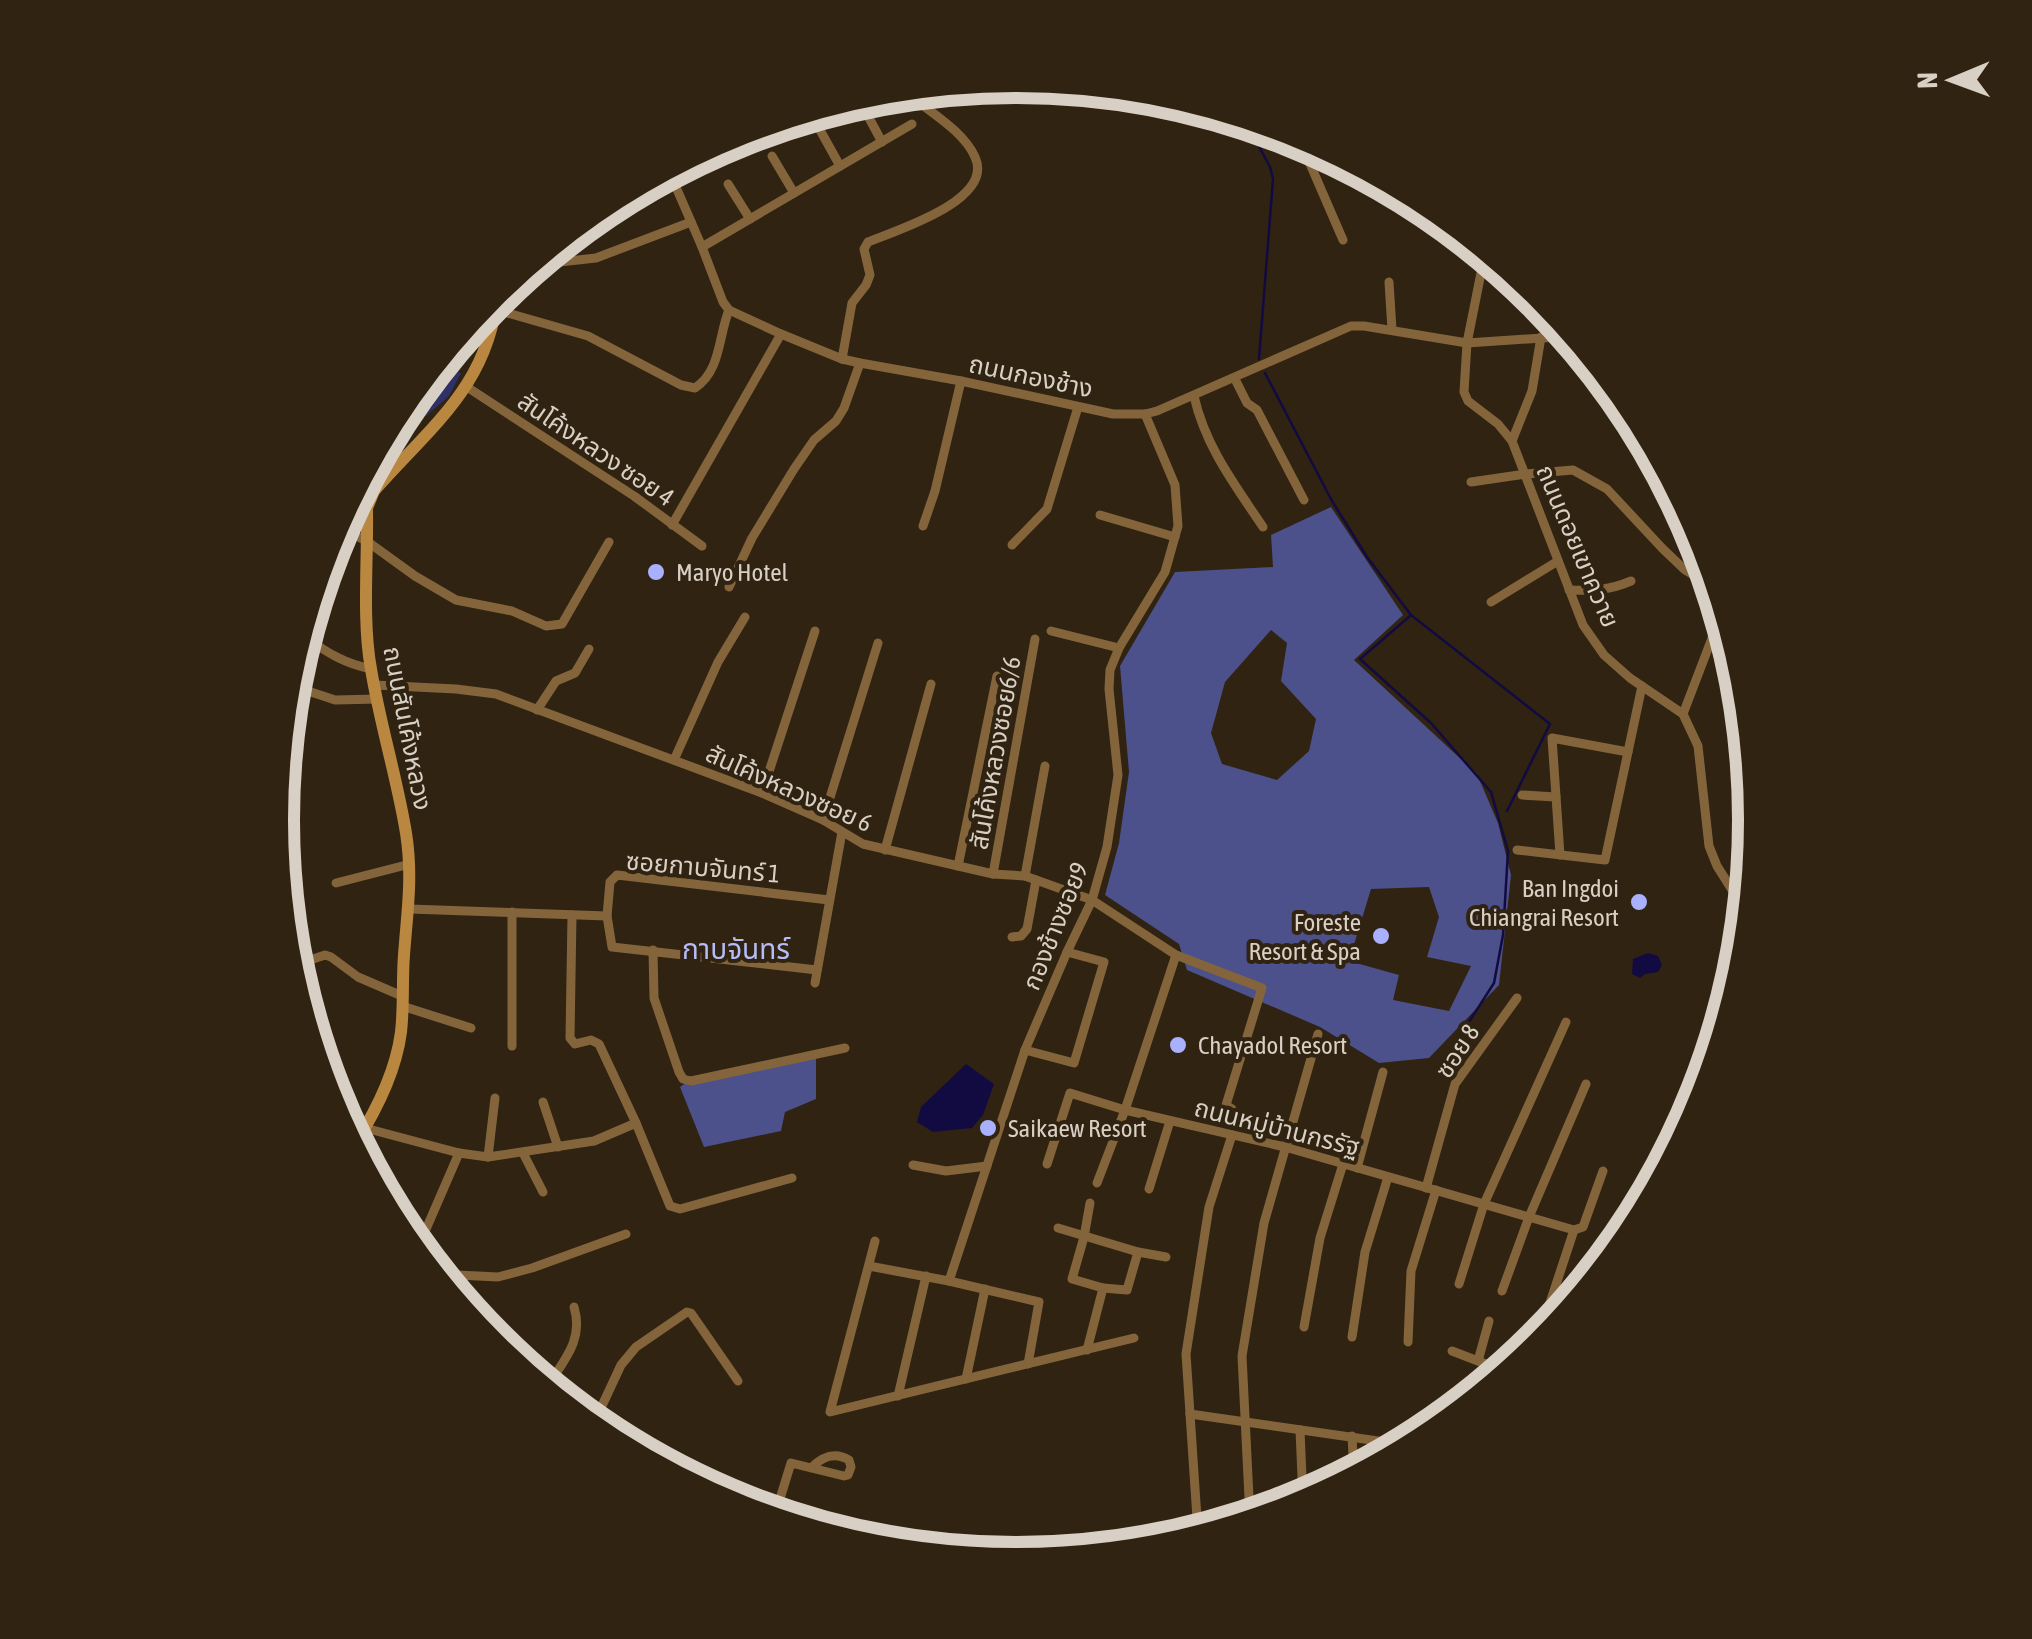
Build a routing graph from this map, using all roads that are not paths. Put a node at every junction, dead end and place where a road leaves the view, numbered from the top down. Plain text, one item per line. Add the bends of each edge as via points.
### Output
1 (921, 104) edge
2 (866, 113) edge
3 (912, 124) dead end
4 (820, 130) dead end
5 (882, 142) junction
6 (772, 156) dead end
7 (1308, 160) edge
8 (840, 166) junction
9 (674, 184) edge
10 (728, 184) dead end
11 (794, 193) junction
12 (750, 218) junction
13 (691, 222) junction
14 (1343, 240) dead end
15 (702, 247) junction
16 (559, 262) edge
17 (1482, 269) edge
18 (1389, 282) dead end
19 (729, 310) junction
20 (503, 312) edge
21 (494, 321) edge
22 (489, 326) edge
23 (492, 327) junction
24 (1392, 330) junction
25 (782, 334) junction
26 (1541, 337) junction
27 (1553, 337) edge
28 (1468, 343) junction
29 (842, 358) junction
30 (860, 363) junction
31 (1235, 378) junction
32 (961, 380) junction
33 (467, 386) junction
34 (1194, 396) junction
35 (1078, 407) junction
36 (1145, 414) junction
37 (1512, 441) junction
38 (1526, 474) junction
39 (382, 475) edge
40 (386, 477) junction
41 (1471, 482) dead end
42 (1304, 500) dead end
43 (1100, 514) dead end
44 (672, 525) junction
45 (923, 526) dead end
46 (1263, 527) dead end
47 (353, 534) edge
48 (1175, 537) junction
49 (368, 542) junction
50 (609, 542) dead end
51 (1012, 544) dead end
52 (702, 546) dead end
53 (1558, 561) junction
54 (1696, 576) edge
55 (1631, 581) dead end
56 (729, 587) dead end
57 (1569, 590) junction
58 (1491, 602) dead end
59 (745, 617) dead end
60 (816, 631) dead end
61 (1050, 631) dead end
62 (1713, 635) edge
63 (1035, 640) dead end
64 (878, 643) dead end
65 (316, 645) edge
66 (589, 648) dead end
67 (1119, 648) junction
68 (370, 668) junction
69 (998, 676) dead end
70 (374, 684) junction
71 (930, 684) dead end
72 (1642, 686) junction
73 (306, 690) edge
74 (378, 700) junction
75 (538, 710) junction
76 (1683, 714) junction
77 (1628, 752) junction
78 (674, 760) junction
79 (1045, 766) dead end
80 (762, 794) junction
81 (1522, 795) dead end
82 (1556, 797) junction
83 (823, 820) junction
84 (842, 832) junction
85 (885, 850) junction
86 (1517, 850) dead end
87 (1560, 855) junction
88 (410, 864) junction
89 (958, 866) junction
90 (993, 874) junction
91 (1031, 878) junction
92 (336, 883) dead end
93 (1734, 893) edge
94 (829, 900) junction
95 (1092, 900) junction
96 (410, 909) junction
97 (512, 912) junction
98 (572, 915) junction
99 (606, 916) junction
100 (1012, 937) dead end
101 (653, 950) junction
102 (1067, 952) junction
103 (1176, 955) junction
104 (308, 961) edge
105 (816, 970) junction
106 (815, 984) dead end
107 (1517, 998) dead end
108 (402, 1001) junction
109 (1566, 1022) dead end
110 (472, 1028) dead end
111 (1318, 1034) dead end
112 (512, 1046) dead end
113 (844, 1048) dead end
114 (1025, 1050) junction
115 (1383, 1072) dead end
116 (1586, 1084) dead end
117 (495, 1098) dead end
118 (543, 1102) dead end
119 (1232, 1109) dead end
120 (1126, 1110) junction
121 (1170, 1121) junction
122 (636, 1123) junction
123 (365, 1128) joint
124 (1232, 1135) junction
125 (558, 1147) junction
126 (1285, 1147) junction
127 (460, 1153) junction
128 (523, 1153) junction
129 (488, 1157) junction
130 (913, 1164) dead end
131 (1048, 1164) dead end
132 (1343, 1164) junction
133 (986, 1166) junction
134 (1358, 1168) junction
135 (1603, 1171) dead end
136 (1388, 1177) junction
137 (792, 1178) dead end
138 (1097, 1183) dead end
139 (1149, 1189) dead end
140 (1431, 1189) junction
141 (543, 1192) dead end
142 (1090, 1203) dead end
143 (1484, 1204) junction
144 (1528, 1217) junction
145 (1058, 1228) dead end
146 (1574, 1230) junction
147 (425, 1234) edge
148 (626, 1234) dead end
149 (1084, 1237) junction
150 (876, 1241) dead end
151 (1138, 1252) junction
152 (1166, 1257) dead end
153 (869, 1266) junction
154 (456, 1275) edge
155 (926, 1276) junction
156 (950, 1281) junction
157 (1459, 1284) dead end
158 (1103, 1288) junction
159 (985, 1289) junction
160 (1502, 1291) dead end
161 (574, 1306) dead end
162 (1549, 1307) edge
163 (1489, 1322) dead end
164 (1304, 1327) dead end
165 (1134, 1338) dead end
166 (1352, 1338) dead end
167 (1408, 1342) dead end
168 (1087, 1350) junction
169 (1452, 1351) dead end
170 (1478, 1361) junction
171 (1028, 1364) junction
172 (1488, 1365) edge
173 (554, 1374) edge
174 (966, 1379) junction
175 (738, 1381) dead end
176 (898, 1396) junction
177 (600, 1409) edge
178 (1190, 1414) junction
179 (1244, 1423) junction
180 (1300, 1430) junction
181 (1352, 1436) junction
182 (1382, 1442) edge
183 (1353, 1458) edge
184 (811, 1468) dead end
185 (1301, 1483) edge
186 (780, 1501) joint
187 (1249, 1503) edge
188 (830, 1517) edge
189 (1197, 1518) edge

1 - 29 street via 964,140 978,177 944,211 868,242 870,275 852,303
2 - 5 street
3 - 5 street
4 - 8 street
5 - 8 street
6 - 11 street
7 - 14 street
8 - 11 street
9 - 13 street
10 - 12 street
11 - 12 street
12 - 15 street
13 - 15 street
13 - 16 street via 596,258
15 - 19 street
17 - 28 street, ถนนดอยเขาควาย
18 - 24 street
19 - 20 street via 707,380 694,388 588,336
19 - 25 street, ถนนกองช้าง
21 - 23 street, ถนนสันโค้งหลวง
22 - 23 street
23 - 33 street, ถนนสันโค้งหลวง
24 - 28 street, ถนนกองช้าง
24 - 31 street, ถนนกองช้าง via 1342,329
25 - 29 street, ถนนกองช้าง
25 - 44 street
26 - 27 street, ถนนกองช้าง
26 - 28 street, ถนนกองช้าง
26 - 37 street via 1532,391
28 - 37 street, ถนนดอยเขาควาย via 1468,401
29 - 30 street, ถนนกองช้าง
30 - 32 street, ถนนกองช้าง
30 - 56 street via 844,408 794,469
31 - 34 street, ถนนกองช้าง
31 - 42 street
32 - 35 street, ถนนกองช้าง
32 - 45 street
33 - 40 street, ถนนสันโค้งหลวง
33 - 44 street, สันโค้งหลวง ซอย 4
34 - 36 street, ถนนกองช้าง
34 - 46 street via 1220,462
35 - 36 street, ถนนกองช้าง
35 - 51 street via 1047,508
36 - 48 street, กองช้างซอย9 via 1175,485
37 - 38 street, ถนนดอยเขาควาย
38 - 41 street
38 - 53 street, ถนนดอยเขาควาย
38 - 54 street via 1573,470 1606,489
39 - 40 street
40 - 49 street, ถนนสันโค้งหลวง via 367,508
43 - 48 street
44 - 52 street, สันโค้งหลวง ซอย 4
47 - 49 street
48 - 67 street, กองช้างซอย9 via 1165,572
49 - 50 street via 456,600 546,626 562,624
49 - 68 street, ถนนสันโค้งหลวง
53 - 57 street, ถนนดอยเขาควาย
53 - 58 street
55 - 57 street via 1596,592
57 - 72 street, ถนนดอยเขาควาย via 1604,654
59 - 78 street
60 - 80 street
61 - 67 street
62 - 76 street
63 - 90 street, สันโค้งหลวงซอย6/6
64 - 83 street
65 - 68 street
66 - 75 street via 575,673 556,681
67 - 95 street, กองช้างซอย9 via 1109,689 1118,775
68 - 70 street, ถนนสันโค้งหลวง
69 - 89 street
70 - 74 street, ถนนสันโค้งหลวง
70 - 75 street, สันโค้งหลวงซอย 6 via 496,694
71 - 85 street
72 - 76 street, ถนนดอยเขาควาย
72 - 77 street
73 - 74 street via 335,700
74 - 88 street, ถนนสันโค้งหลวง
75 - 78 street, สันโค้งหลวงซอย 6
76 - 93 street via 1702,762 1709,846
77 - 82 street via 1552,738
77 - 87 street via 1605,860
78 - 80 street, สันโค้งหลวงซอย 6
79 - 91 street
80 - 83 street, สันโค้งหลวงซอย 6
81 - 82 street
82 - 87 street
83 - 84 street, สันโค้งหลวงซอย 6
84 - 85 street, สันโค้งหลวงซอย 6
84 - 94 street
85 - 89 street, สันโค้งหลวงซอย 6
86 - 87 street
88 - 92 street
88 - 96 street, ถนนสันโค้งหลวง
89 - 90 street, สันโค้งหลวงซอย 6
90 - 91 street, สันโค้งหลวงซอย 6
91 - 95 street, สันโค้งหลวงซอย 6
91 - 100 street via 1027,929
94 - 99 street, ซอยกาบจันทร์ 1 via 617,875
94 - 105 street
95 - 102 street, กองช้างซอย9
95 - 103 street, สันโค้งหลวงซอย 6
96 - 97 street
96 - 108 street, ถนนสันโค้งหลวง
97 - 98 street
97 - 112 street
98 - 99 street
98 - 122 street via 570,1038 599,1044
99 - 101 street via 612,947
101 - 105 street
101 - 113 street via 654,998 683,1079
102 - 114 street, กองช้างซอย9
102 - 114 street via 1104,962 1074,1063
103 - 119 street, สันโค้งหลวงซอย 6 via 1262,988 1226,1105
103 - 120 street
104 - 108 street via 331,956
105 - 106 street
107 - 140 street, ซอย 8 via 1456,1084
108 - 110 street
108 - 123 street, ถนนสันโค้งหลวง via 397,1053
109 - 143 street
111 - 126 street
114 - 133 street, กองช้างซอย9
115 - 134 street
116 - 144 street
117 - 129 street
118 - 125 street
120 - 121 street, ถนนหมู่บ้านกรรัฐ
120 - 131 street, ถนนหมู่บ้านกรรัฐ via 1070,1093
120 - 138 street
121 - 124 street, ถนนหมู่บ้านกรรัฐ
121 - 139 street
122 - 125 street
122 - 137 street via 670,1206 680,1210
123 - 127 street
124 - 126 street, ถนนหมู่บ้านกรรัฐ
124 - 178 street via 1209,1207 1191,1319
125 - 128 street
126 - 132 street, ถนนหมู่บ้านกรรัฐ
126 - 179 street via 1264,1223 1242,1356
127 - 129 street
127 - 147 street
128 - 129 street
128 - 141 street
130 - 133 street via 946,1171
132 - 134 street, ถนนหมู่บ้านกรรัฐ
132 - 164 street via 1320,1238
133 - 156 street, กองช้างซอย9
134 - 136 street, ถนนหมู่บ้านกรรัฐ
135 - 146 street via 1583,1227
136 - 140 street, ถนนหมู่บ้านกรรัฐ
136 - 166 street via 1365,1252
140 - 143 street, ถนนหมู่บ้านกรรัฐ
140 - 167 street, ซอย 8 via 1412,1270
142 - 149 street
143 - 144 street, ถนนหมู่บ้านกรรัฐ
143 - 157 street
144 - 146 street, ถนนหมู่บ้านกรรัฐ
144 - 160 street
145 - 149 street
146 - 162 street
148 - 154 street via 498,1277
149 - 151 street
149 - 158 street via 1072,1278
150 - 153 street
151 - 152 street
151 - 158 street via 1127,1290
153 - 155 street
153 - 176 street via 830,1412
155 - 156 street
155 - 176 street
156 - 159 street
158 - 168 street
159 - 171 street via 1038,1302
159 - 174 street
161 - 173 street via 577,1334
163 - 170 street
165 - 168 street
168 - 171 street
169 - 170 street
170 - 172 street
171 - 174 street
174 - 176 street
175 - 177 street via 687,1312 636,1347
178 - 179 street
178 - 189 street
179 - 180 street
179 - 187 street
180 - 181 street
180 - 185 street
181 - 182 street
181 - 183 street
184 - 186 street via 791,1463
186 - 188 street

